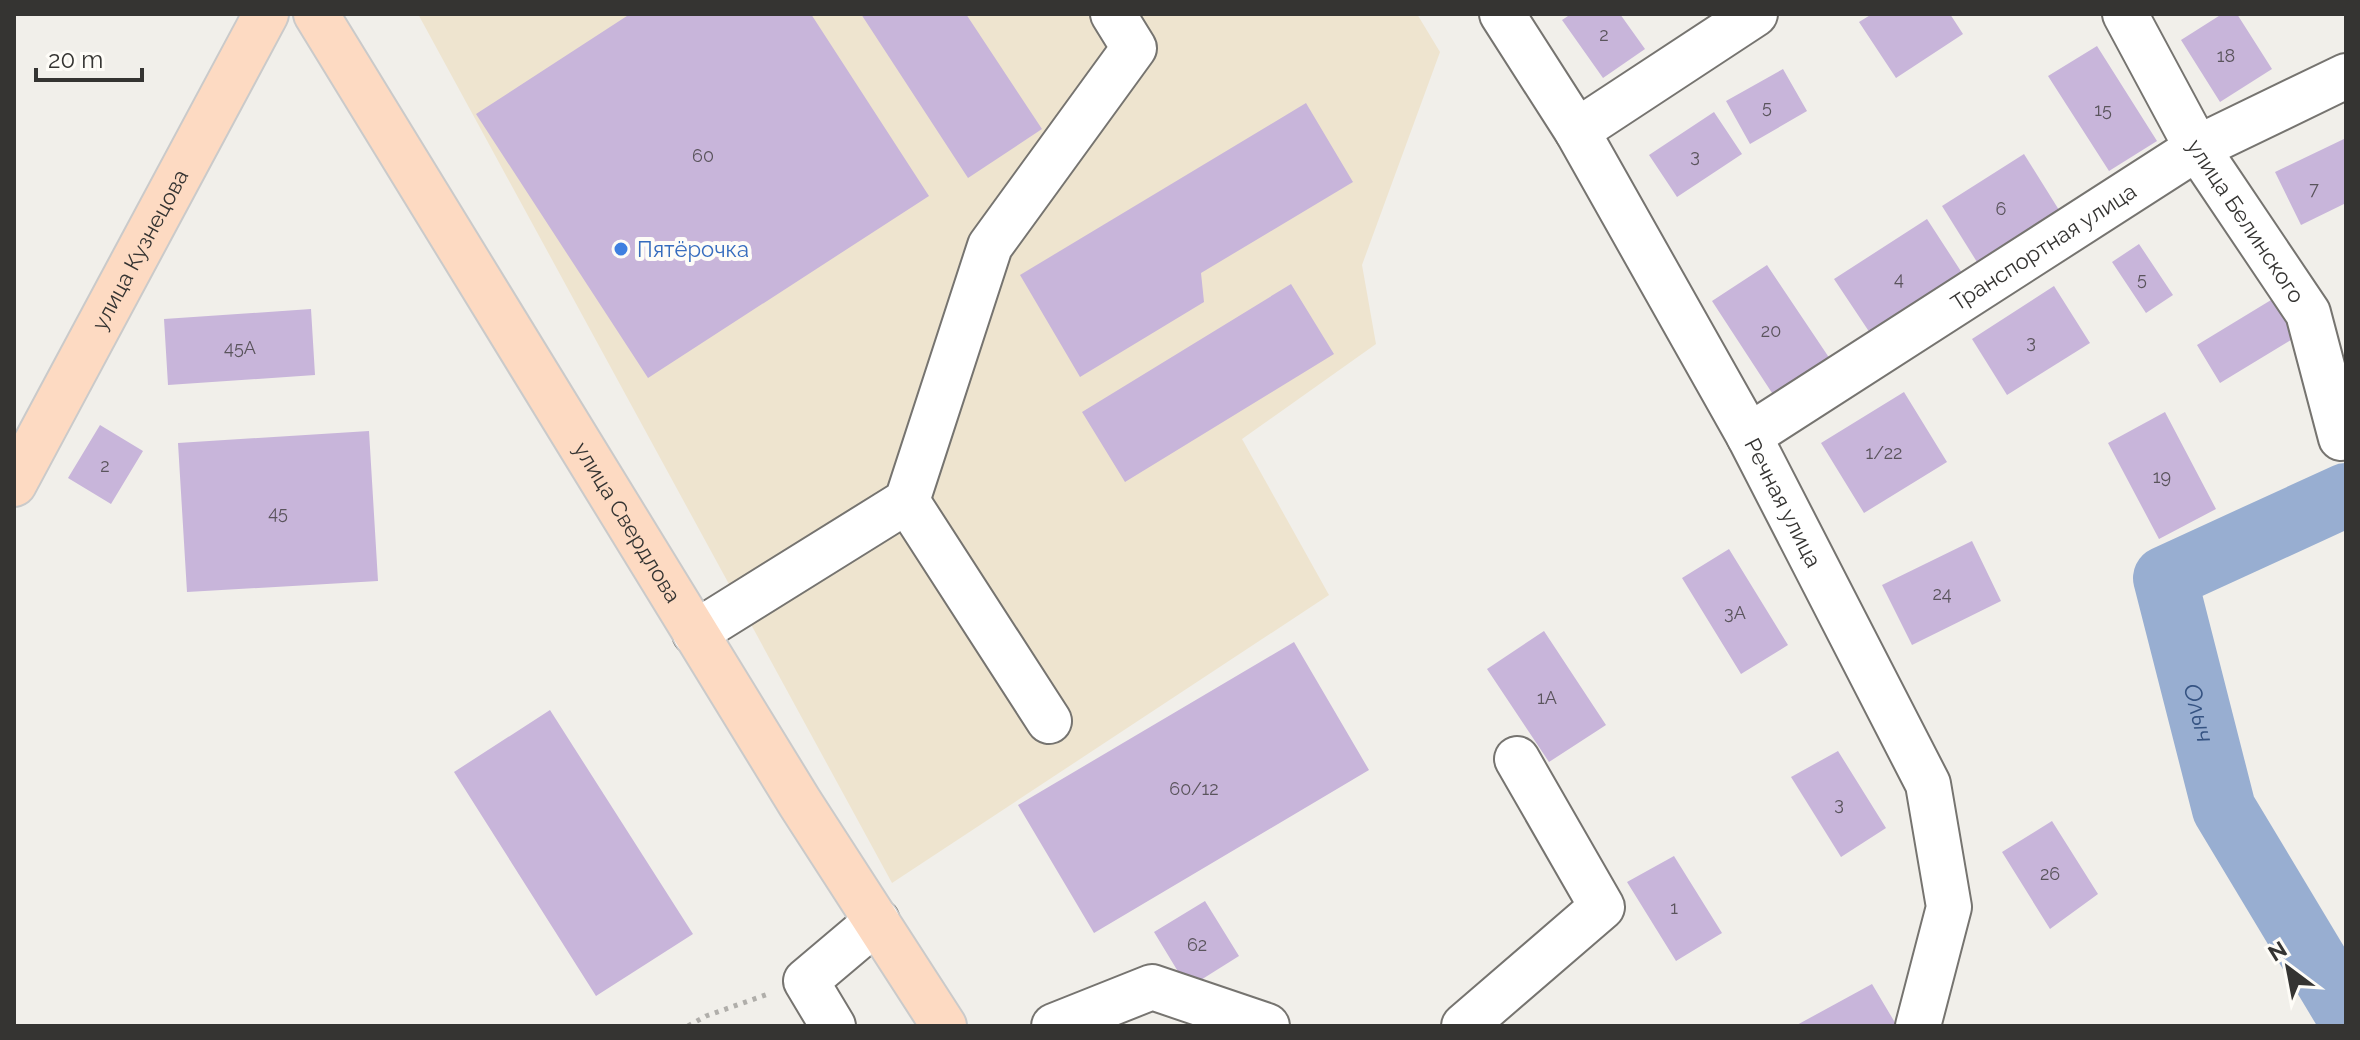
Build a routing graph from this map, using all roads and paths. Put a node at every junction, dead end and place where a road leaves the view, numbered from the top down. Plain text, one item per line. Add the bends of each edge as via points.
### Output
1 (266, 14) edge
2 (316, 14) edge
3 (1113, 14) edge
4 (1502, 14) edge
5 (1755, 14) edge
6 (2125, 14) edge
7 (2346, 76) edge
8 (1577, 131) junction
9 (2197, 148) junction
10 (1749, 436) junction
11 (2341, 438) dead end
12 (14, 484) edge
13 (907, 501) junction
14 (695, 633) junction
15 (1049, 721) dead end
16 (1517, 759) dead end
17 (877, 921) junction
18 (806, 981) junction
19 (688, 1026) edge
20 (833, 1026) edge
21 (944, 1026) edge
22 (1054, 1026) edge
23 (1267, 1026) edge
24 (1464, 1026) edge
25 (1918, 1026) edge

1 - 12 main road, улица Кузнецова
2 - 14 main road, улица Свердлова
3 - 13 street via 1134,48 990,246
4 - 8 street, Речная улица
5 - 8 street
6 - 9 street, улица Белинского
7 - 9 street, Транспортная улица
8 - 10 street, Речная улица
9 - 10 street, Транспортная улица
9 - 11 street, улица Белинского via 2308,313
10 - 25 street, Речная улица via 1928,784 1949,907
13 - 14 street
13 - 15 street
14 - 17 main road, улица Свердлова
16 - 24 street via 1602,907
17 - 18 street
17 - 21 main road, улица Свердлова
18 - 19 path
18 - 20 street
22 - 23 street via 1152,987

